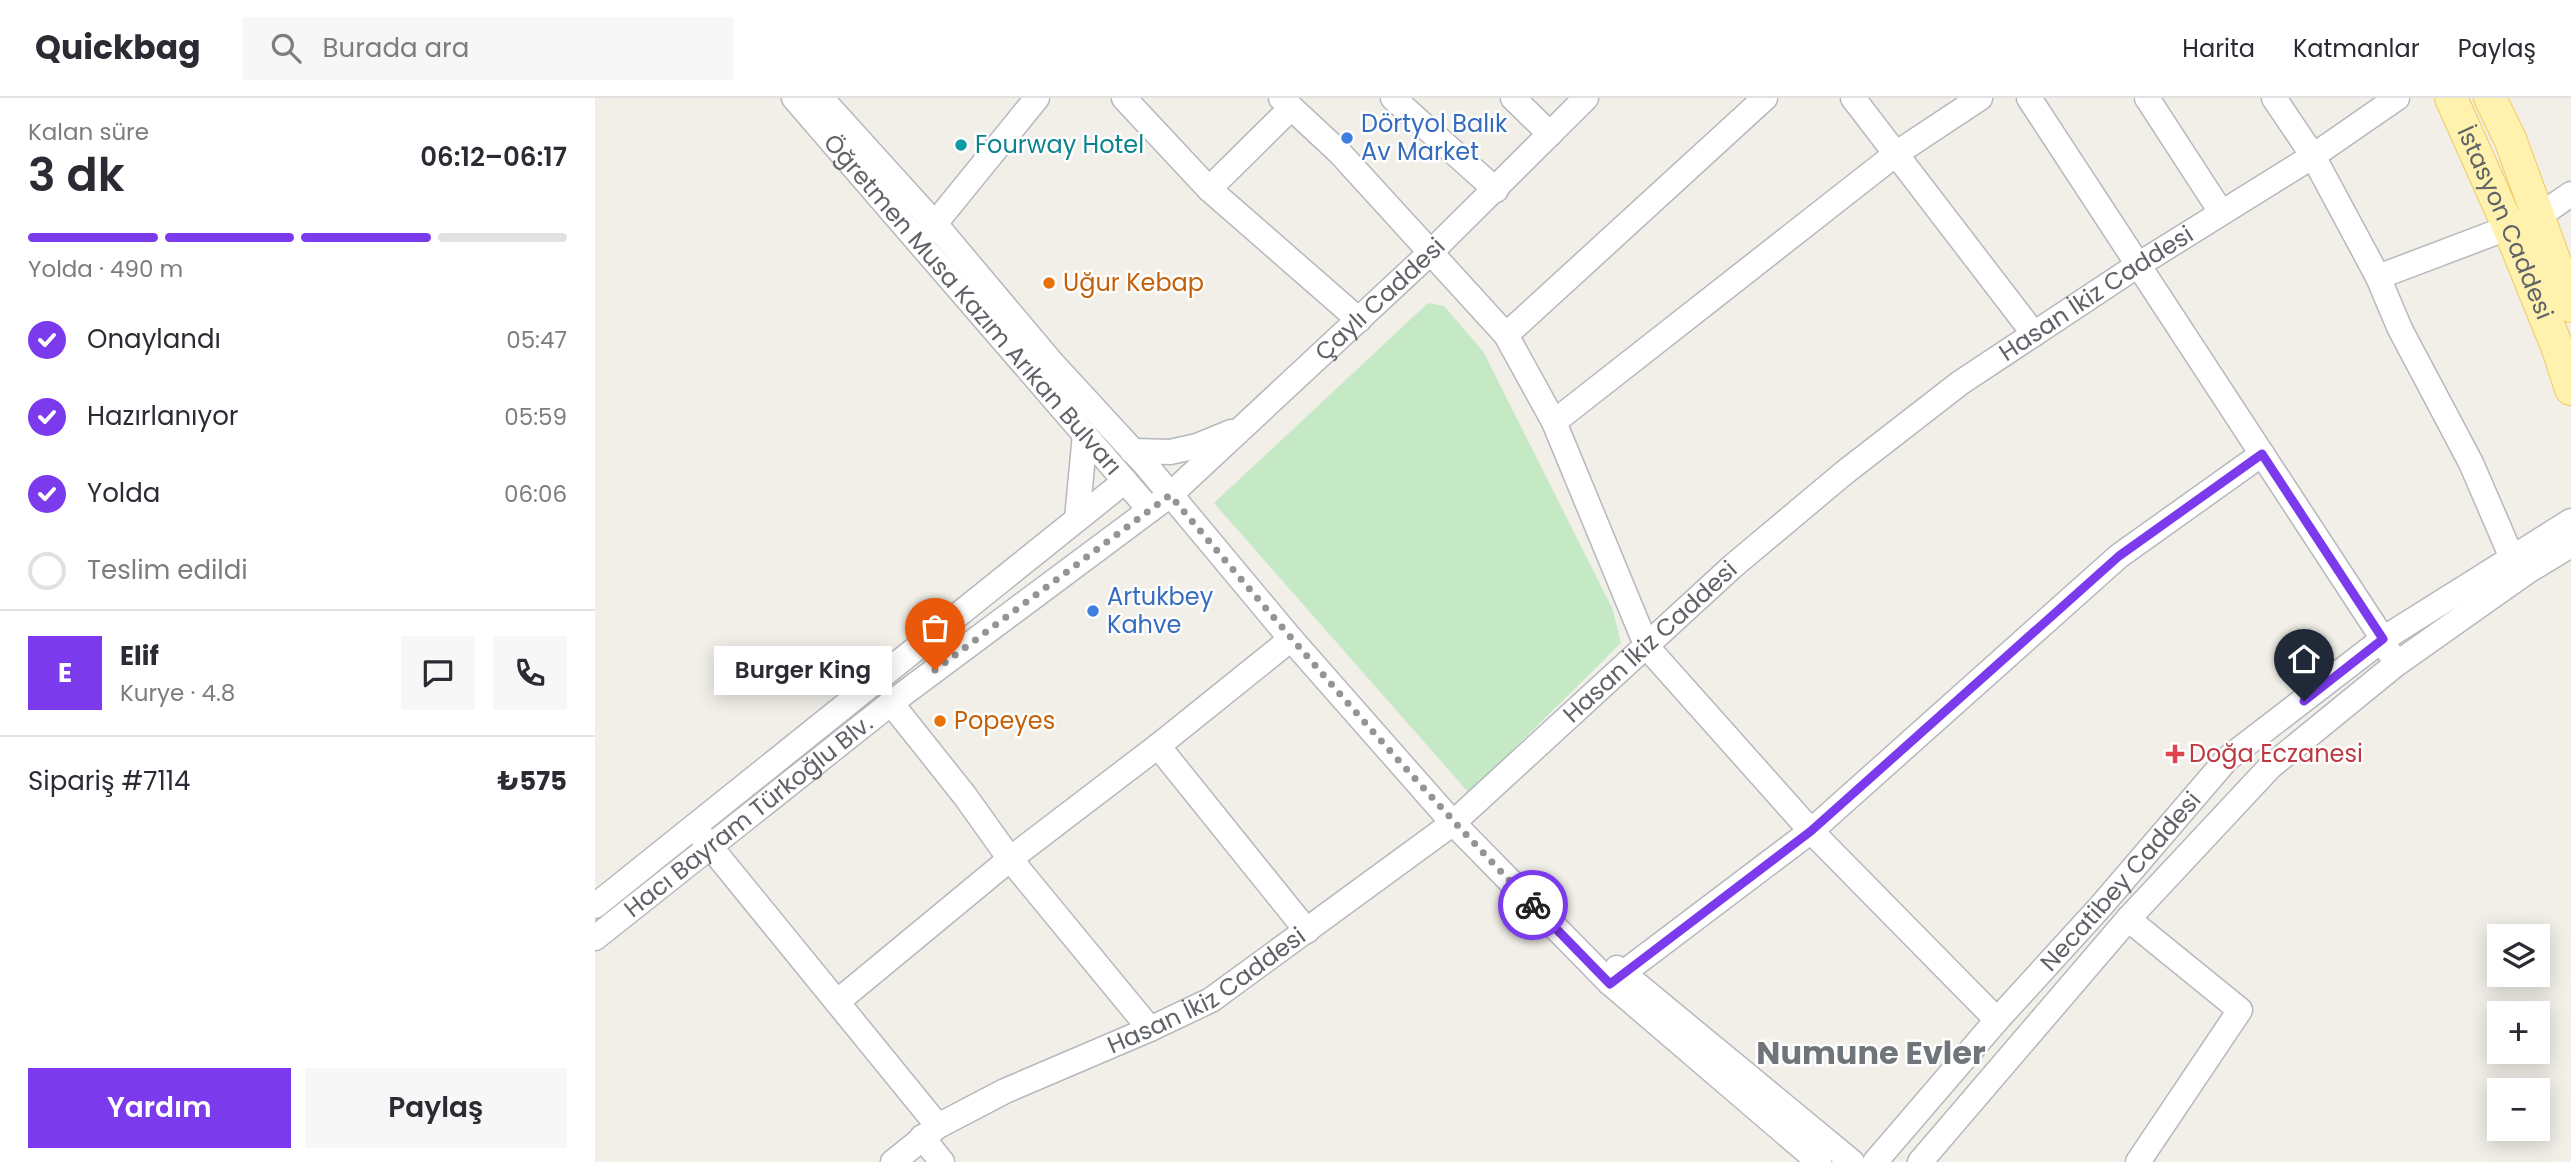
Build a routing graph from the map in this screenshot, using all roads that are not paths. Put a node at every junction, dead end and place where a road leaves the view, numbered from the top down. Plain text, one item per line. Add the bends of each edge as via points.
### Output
1 (794, 98) edge
2 (821, 98) edge
3 (1037, 98) edge
4 (1124, 98) edge
5 (1393, 98) edge
6 (1514, 98) edge
7 (1586, 98) edge
8 (1765, 98) edge
9 (1853, 98) edge
10 (1980, 98) edge
11 (2147, 98) edge
12 (2274, 98) edge
13 (2397, 98) edge
14 (2451, 98) edge
15 (2490, 98) edge
16 (2030, 99) edge
17 (1286, 103) edge
18 (1550, 134) junction
19 (1897, 153) junction
20 (2313, 156) junction
21 (1209, 189) junction
22 (1496, 190) junction
23 (2571, 194) edge
24 (2221, 212) junction
25 (2539, 216) junction
26 (936, 225) junction
27 (2509, 228) junction
28 (919, 243) junction
29 (1431, 252) junction
30 (2138, 265) junction
31 (2378, 277) junction
32 (2571, 306) edge
33 (1359, 320) junction
34 (2034, 334) junction
35 (1506, 335) junction
36 (2571, 389) edge
37 (1554, 422) junction
38 (1244, 427) junction
39 (1085, 434) junction
40 (1132, 451) junction
41 (2262, 454) junction
42 (1125, 481) junction
43 (1160, 502) junction
44 (1077, 519) junction
45 (2571, 521) edge
46 (2571, 545) edge
47 (2512, 558) junction
48 (1291, 639) junction
49 (2383, 639) junction
50 (1647, 647) junction
51 (2395, 665) junction
52 (891, 703) junction
53 (1158, 746) junction
54 (1453, 823) junction
55 (694, 826) junction
56 (1811, 831) junction
57 (710, 846) junction
58 (1010, 859) junction
59 (595, 906) edge
60 (2128, 919) junction
61 (1307, 931) junction
62 (595, 938) edge
63 (1616, 979) junction
64 (837, 1002) junction
65 (1997, 1020) junction
66 (1150, 1030) junction
67 (930, 1132) junction
68 (893, 1162) edge
69 (941, 1162) edge
70 (1819, 1162) edge
71 (1852, 1162) edge
72 (1875, 1162) edge
73 (1920, 1162) edge
74 (2138, 1162) edge

1 - 28 street, Öğretmen Musa Kazım Arıkan Bulvarı
2 - 26 street, Öğretmen Musa Kazım Arıkan Bulvarı
3 - 26 street
4 - 21 street
5 - 22 street
6 - 18 street
7 - 18 street, Çaylı Caddesi
8 - 35 street
9 - 19 street
10 - 19 street
11 - 24 street
12 - 20 street
13 - 20 street, Hasan İkiz Caddesi
14 - 27 main road, İstasyon Caddesi
15 - 25 main road
16 - 30 street
17 - 21 street
17 - 29 street via 1339,152
18 - 22 street, Çaylı Caddesi
19 - 34 street
19 - 37 street
20 - 24 street, Hasan İkiz Caddesi
20 - 31 street
21 - 33 street
22 - 29 street, Çaylı Caddesi
23 - 25 street
24 - 30 street, Hasan İkiz Caddesi
25 - 27 street
25 - 32 main road
26 - 28 street
26 - 40 street, Öğretmen Musa Kazım Arıkan Bulvarı
27 - 31 street
27 - 36 main road, İstasyon Caddesi
28 - 39 street, Öğretmen Musa Kazım Arıkan Bulvarı
29 - 33 street, Çaylı Caddesi
29 - 35 street
30 - 34 street, Hasan İkiz Caddesi
30 - 41 street
31 - 47 street via 2400,329 2471,463
33 - 38 street, Çaylı Caddesi
34 - 50 street, Hasan İkiz Caddesi via 1960,383 1844,473 1733,566
35 - 37 street
37 - 50 street
38 - 40 street via 1170,452
38 - 43 street, Çaylı Caddesi
39 - 42 street, Öğretmen Musa Kazım Arıkan Bulvarı
39 - 44 street
40 - 43 street, Öğretmen Musa Kazım Arıkan Bulvarı
41 - 49 street
41 - 56 street via 2119,556
42 - 43 street, Öğretmen Musa Kazım Arıkan Bulvarı
42 - 44 street, Hacı Bayram Türkoğlu Blv.
43 - 48 street
43 - 52 street, Hacı Bayram Türkoğlu Blv.
44 - 55 street, Hacı Bayram Türkoğlu Blv.
45 - 47 street, Necatibey Caddesi
46 - 51 street, Necatibey Caddesi
47 - 49 street, Necatibey Caddesi
48 - 53 street
48 - 54 street
49 - 51 street
49 - 65 street, Necatibey Caddesi via 2227,759
50 - 54 street, Hasan İkiz Caddesi
50 - 56 street
51 - 60 street, Necatibey Caddesi via 2270,767
52 - 57 street, Hacı Bayram Türkoğlu Blv.
52 - 58 street
53 - 58 street
53 - 61 street
54 - 61 street, Hasan İkiz Caddesi
54 - 63 street
55 - 57 street
55 - 59 street, Hacı Bayram Türkoğlu Blv.
56 - 63 street
56 - 65 street
57 - 62 street, Hacı Bayram Türkoğlu Blv.
57 - 64 street
58 - 64 street
58 - 66 street
60 - 73 street, Necatibey Caddesi
60 - 74 street via 2240,1010
61 - 66 street, Hasan İkiz Caddesi via 1211,1000
63 - 70 street
63 - 71 street
64 - 67 street
65 - 72 street, Necatibey Caddesi
66 - 67 street, Hasan İkiz Caddesi via 1005,1091
67 - 68 street, Hasan İkiz Caddesi
67 - 69 street

